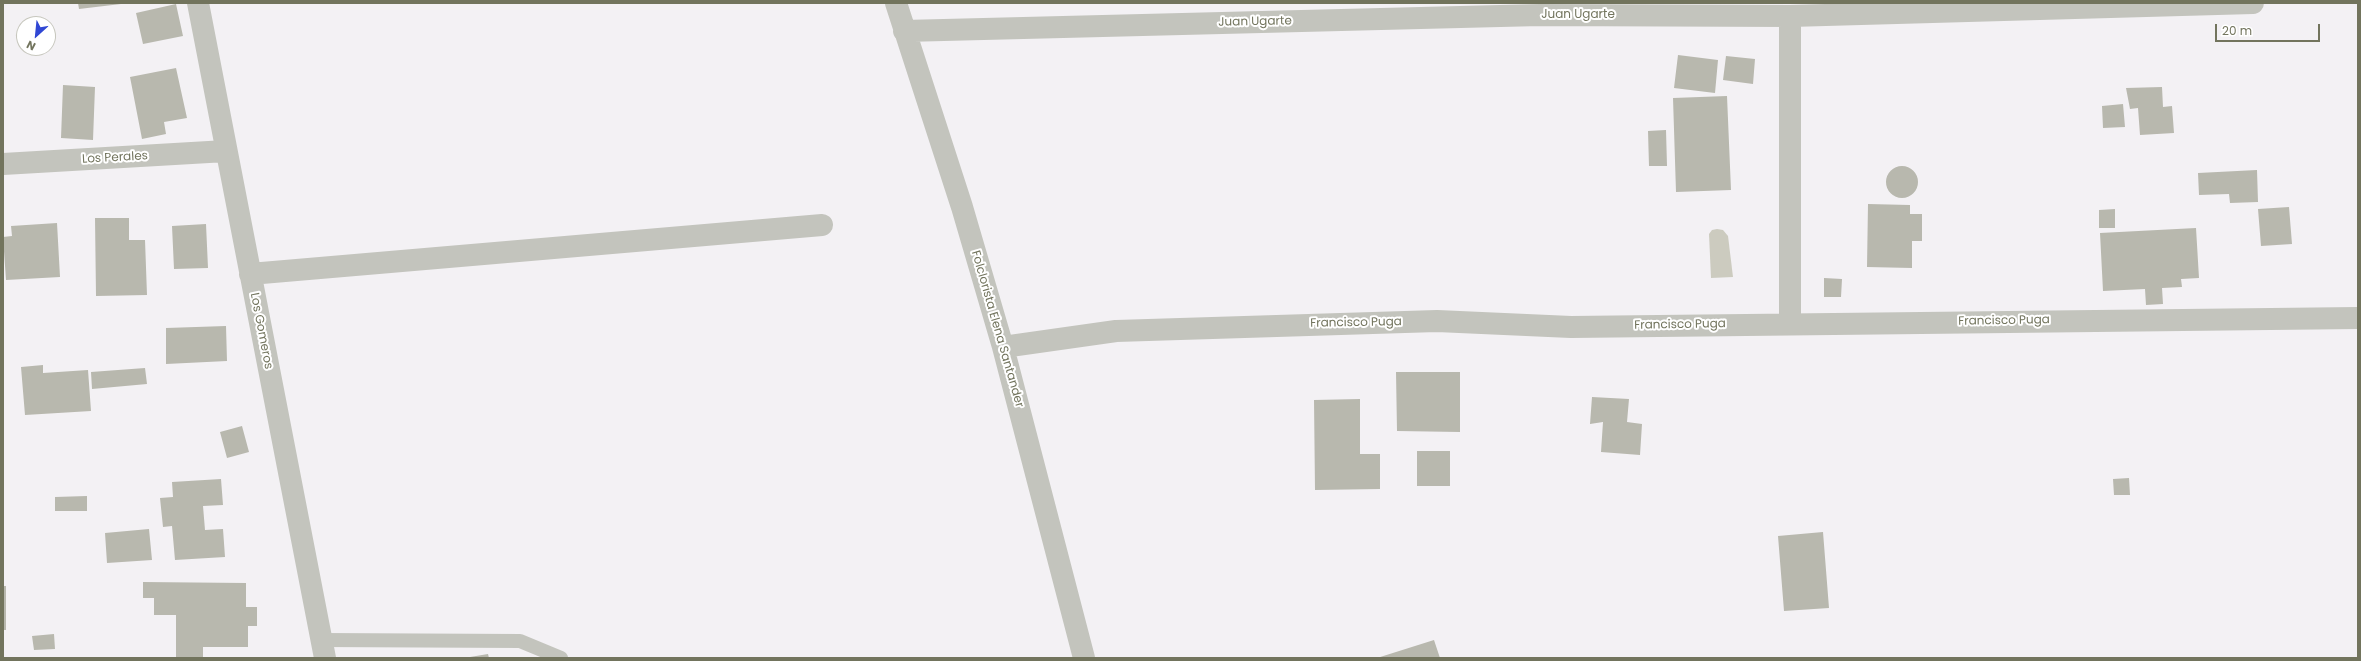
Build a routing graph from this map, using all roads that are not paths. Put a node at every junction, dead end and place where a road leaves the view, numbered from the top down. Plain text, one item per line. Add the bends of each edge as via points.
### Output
1 (198, 3) edge
2 (896, 3) edge
3 (2253, 3) edge
4 (1790, 16) junction
5 (904, 32) junction
6 (226, 151) junction
7 (3, 164) edge
8 (822, 225) dead end
9 (250, 274) junction
10 (2358, 318) edge
11 (1790, 324) junction
12 (1003, 347) junction
13 (323, 649) edge
14 (561, 658) edge
15 (1084, 658) edge

1 - 6 street, Los Gomeros
2 - 5 street, Folclorista Elena Santander
3 - 4 street, Juan Ugarte
4 - 5 street, Juan Ugarte via 1540,15
4 - 11 street
5 - 12 street, Folclorista Elena Santander via 962,207
6 - 7 street, Los Perales
6 - 9 street, Los Gomeros
8 - 9 street
9 - 13 street, Los Gomeros
10 - 11 street, Francisco Puga
11 - 12 street, Francisco Puga via 1570,327 1437,321 1217,327 1116,331
12 - 15 street, Folclorista Elena Santander
13 - 14 lane via 520,641

